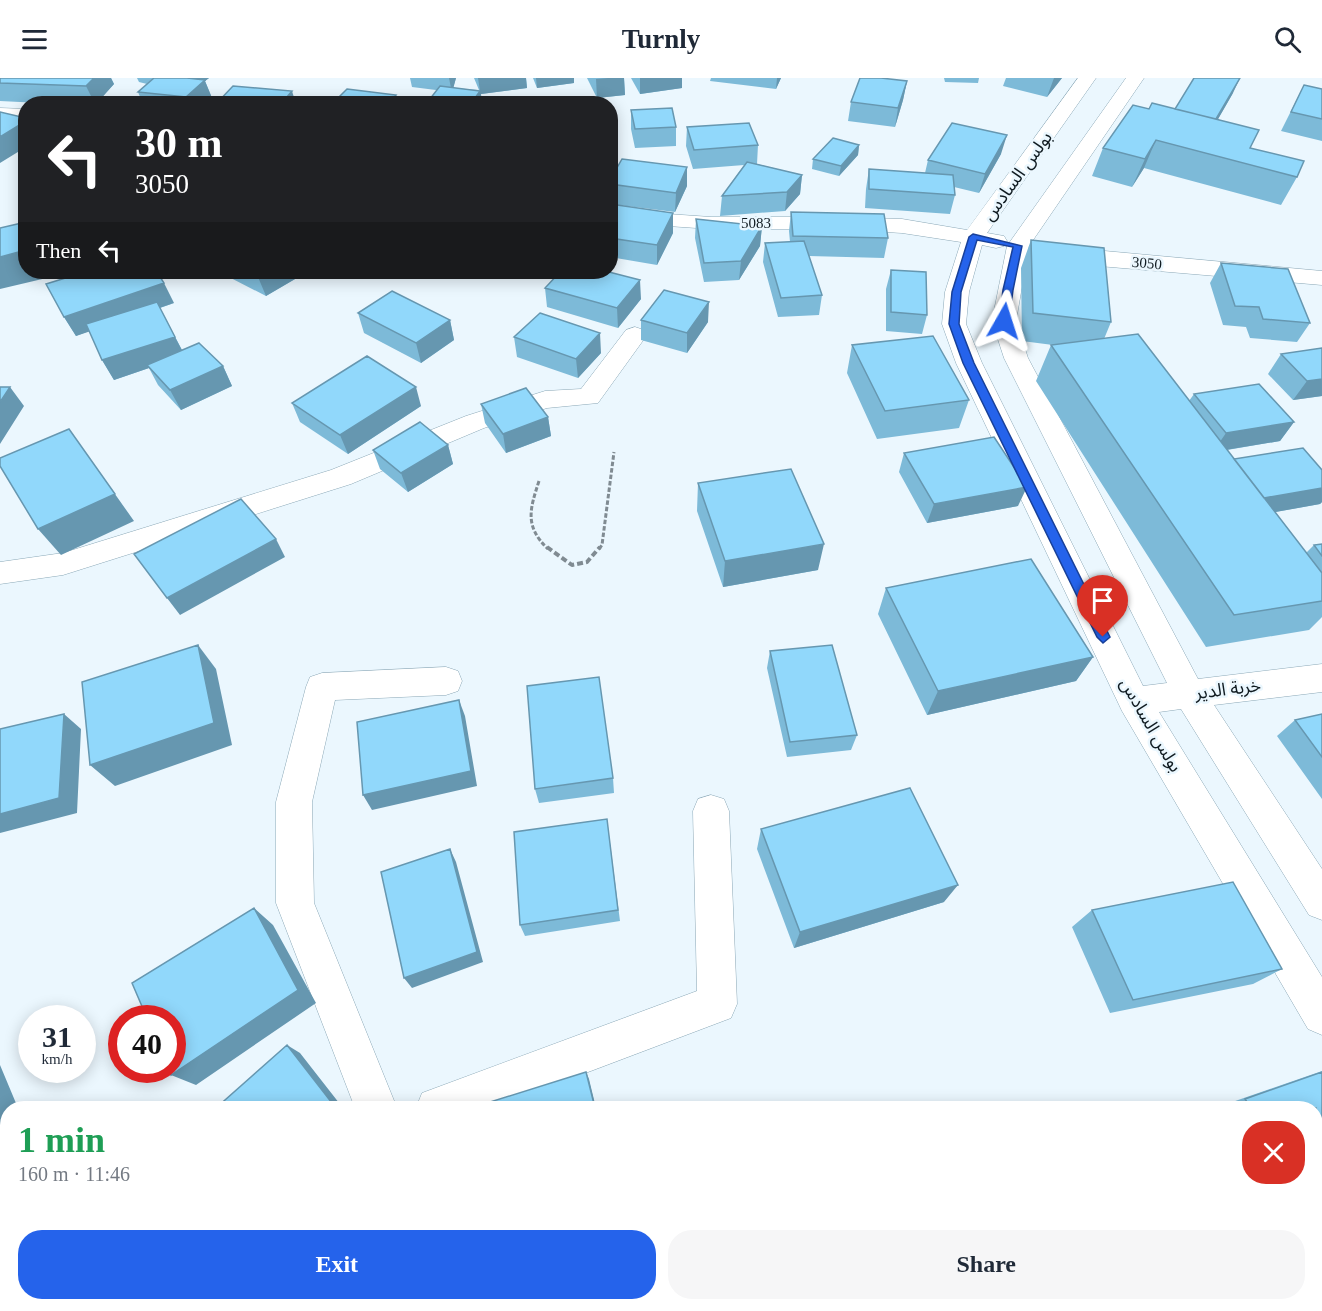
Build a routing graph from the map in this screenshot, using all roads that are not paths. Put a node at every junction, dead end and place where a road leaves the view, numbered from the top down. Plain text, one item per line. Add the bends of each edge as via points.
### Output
1 (1087, 78) edge
2 (1135, 78) edge
3 (0, 114) edge
4 (18, 115) edge
5 (618, 217) edge
6 (973, 237) junction
7 (1018, 246) junction
8 (1322, 278) edge
9 (635, 335) dead end
10 (0, 573) edge
11 (1322, 678) edge
12 (446, 681) dead end
13 (1189, 694) junction
14 (1134, 701) junction
15 (711, 811) dead end
16 (1322, 902) edge
17 (1322, 1015) edge
18 (373, 1101) edge
19 (455, 1101) edge

1 - 6 street, بولس السادس
2 - 7 street
3 - 4 street
5 - 6 street, 5083 via 711,223 902,226
6 - 7 street, 3050
6 - 14 street, بولس السادس via 957,292 954,324 969,363
7 - 8 street, 3050 via 1087,258
7 - 13 street via 1004,321 1016,358
9 - 10 street via 589,397 545,400 475,422 341,477 63,564
11 - 13 street, خربة الدير
12 - 18 street via 322,687 294,802 295,903
13 - 14 street, خربة الدير
13 - 16 street
14 - 17 street, بولس السادس
15 - 19 street via 717,1004

